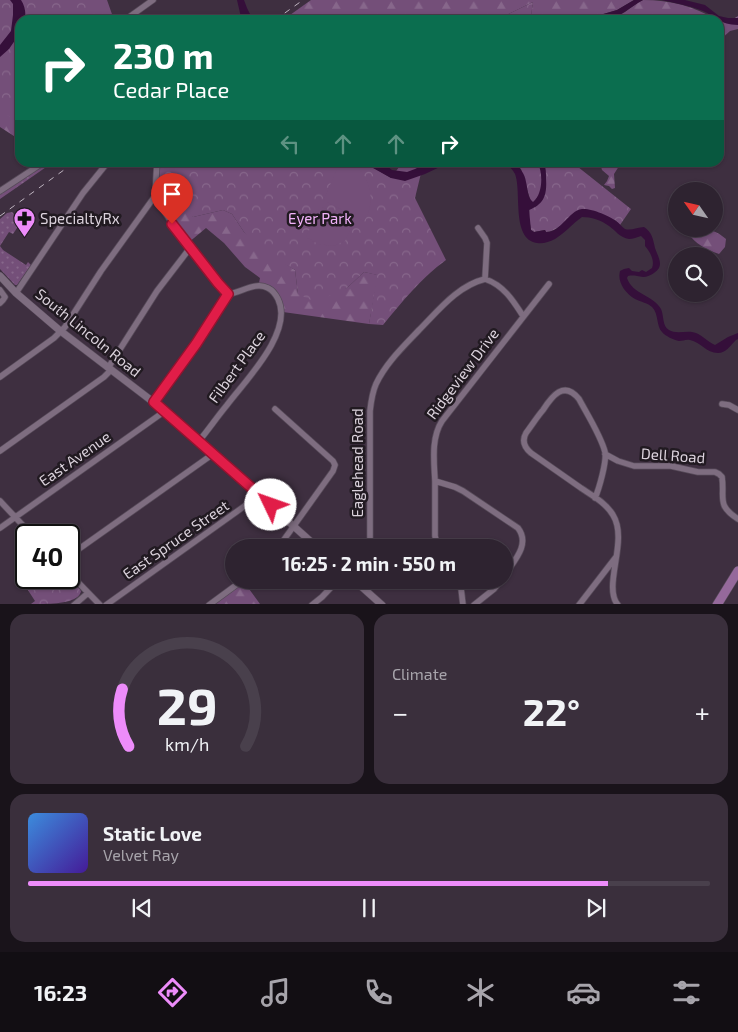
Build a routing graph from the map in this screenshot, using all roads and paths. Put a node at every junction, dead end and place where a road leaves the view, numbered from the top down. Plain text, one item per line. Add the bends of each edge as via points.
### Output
1 (153, 0) edge
2 (132, 15) edge
3 (36, 167) edge
4 (104, 167) edge
5 (157, 167) edge
6 (0, 190) edge
7 (155, 196) junction
8 (478, 228) dead end
9 (190, 248) junction
10 (0, 276) edge
11 (485, 279) junction
12 (549, 284) dead end
13 (0, 290) edge
14 (16, 293) junction
15 (228, 294) junction
16 (0, 303) edge
17 (523, 316) junction
18 (61, 331) junction
19 (110, 369) junction
20 (0, 377) edge
21 (154, 402) junction
22 (722, 404) dead end
23 (275, 408) dead end
24 (738, 410) edge
25 (165, 411) junction
26 (199, 442) junction
27 (0, 450) edge
28 (213, 454) junction
29 (605, 454) junction
30 (435, 481) junction
31 (260, 495) junction
32 (595, 498) junction
33 (0, 501) edge
34 (15, 517) junction
35 (738, 519) edge
36 (22, 524) edge
37 (293, 525) junction
38 (0, 528) edge
39 (284, 539) edge
40 (308, 539) edge
41 (370, 539) edge
42 (436, 539) edge
43 (80, 548) edge
44 (616, 557) junction
45 (513, 562) edge
46 (738, 571) edge
47 (80, 585) edge
48 (230, 589) edge
49 (330, 589) edge
50 (366, 589) edge
51 (461, 589) edge
52 (494, 589) edge
53 (88, 593) junction
54 (74, 604) edge
55 (100, 604) edge
56 (106, 604) edge
57 (209, 604) edge
58 (312, 604) edge
59 (382, 604) edge
60 (462, 604) edge
61 (474, 604) edge
62 (579, 604) edge
63 (618, 604) edge
64 (717, 604) edge

1 - 2 street
3 - 6 street
4 - 14 street
5 - 7 street
7 - 9 street
7 - 18 street
8 - 11 street via 487,243
9 - 15 street
9 - 19 street via 158,291
10 - 14 street, South Lincoln Road
11 - 17 street via 507,293
11 - 41 street, Eaglehead Road via 468,286 446,302 396,354 375,386 370,411
12 - 17 street, Ridgeview Drive
13 - 16 street via 5,297
14 - 18 street, South Lincoln Road
15 - 21 street
15 - 26 street, Filbert Place via 255,286 269,288 281,308 279,325 258,366
17 - 30 street, Ridgeview Drive via 439,425 434,444
18 - 19 street, South Lincoln Road
18 - 20 street
19 - 21 street, South Lincoln Road
19 - 27 street
21 - 25 street, South Lincoln Road
22 - 24 street
23 - 37 street via 334,463
25 - 26 street, South Lincoln Road
25 - 34 street, East Avenue
26 - 28 street, South Lincoln Road
28 - 31 street, South Lincoln Road
28 - 43 street
29 - 32 street
29 - 32 street via 579,399 566,390 553,396 524,437 531,453
29 - 35 street, Dell Road via 634,466 667,465 717,473 722,477 724,505
30 - 42 street, Ridgeview Drive
30 - 45 street via 463,491 521,531 522,548
31 - 37 street, South Lincoln Road
31 - 56 street, East Spruce Street
32 - 44 street via 606,505 618,524
33 - 34 street
34 - 36 street
34 - 38 street, East Avenue
37 - 39 street
37 - 40 street, South Lincoln Road
44 - 62 street
44 - 63 street via 613,593
46 - 64 main road
47 - 53 street
48 - 57 street
49 - 58 street
50 - 59 street
51 - 60 street
52 - 61 street
53 - 54 street
53 - 55 street

